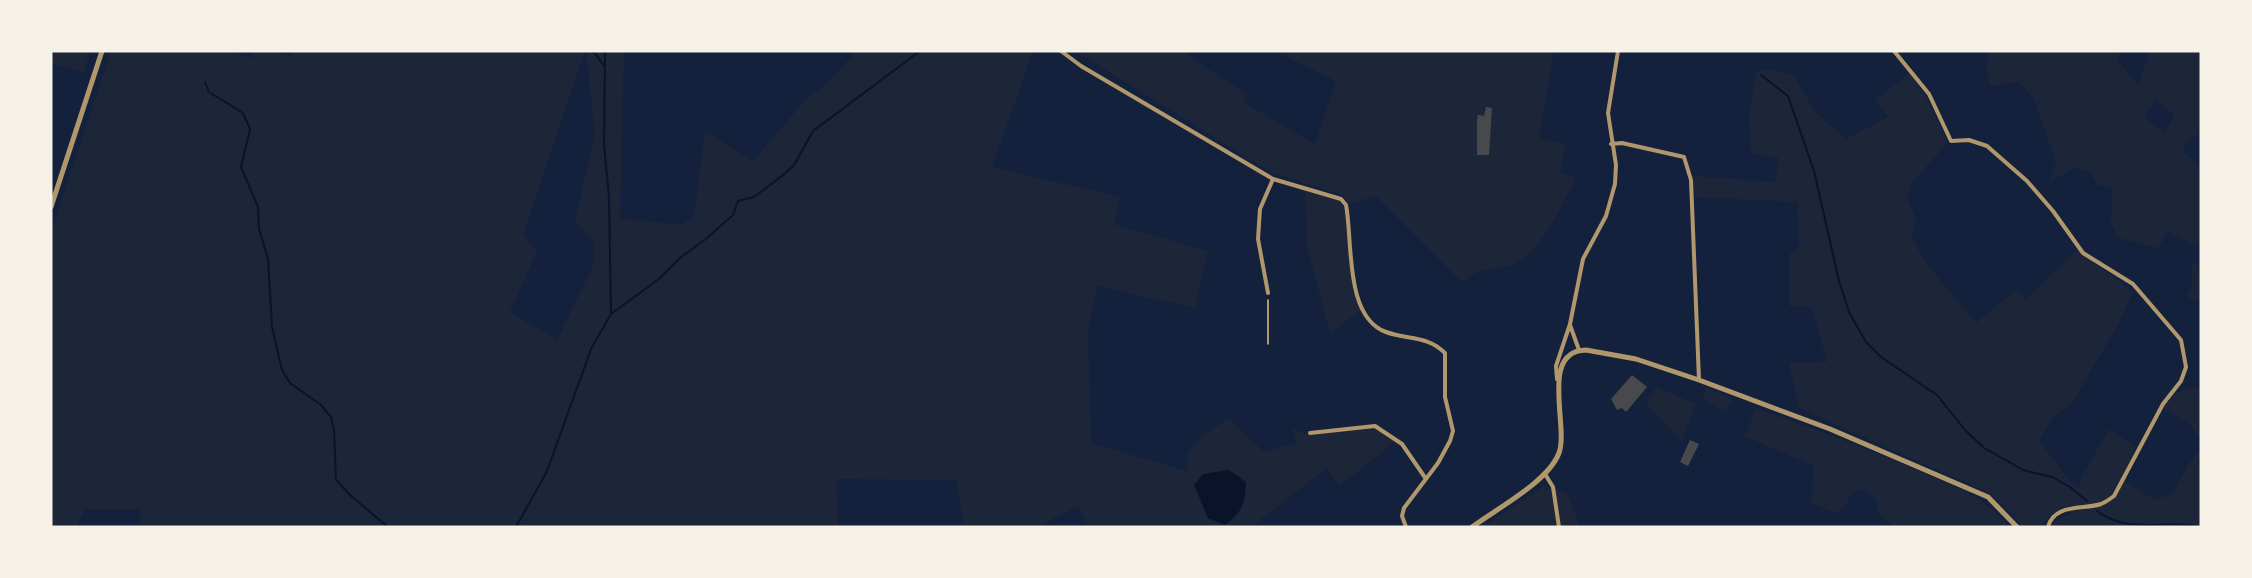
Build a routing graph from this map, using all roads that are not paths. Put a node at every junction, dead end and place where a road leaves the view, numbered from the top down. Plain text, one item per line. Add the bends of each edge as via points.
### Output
1 (102, 51) edge
2 (1061, 51) edge
3 (1618, 51) edge
4 (1894, 51) edge
5 (1611, 144) junction
6 (1273, 179) junction
7 (54, 187) edge
8 (51, 207) edge
9 (1268, 293) road end
10 (1570, 324) junction
11 (1579, 350) junction
12 (1557, 378) junction
13 (1699, 380) junction
14 (1310, 433) dead end
15 (1544, 473) junction
16 (1426, 479) junction
17 (1406, 527) edge
18 (1472, 527) edge
19 (1559, 527) edge
20 (2017, 527) edge
21 (2048, 527) edge

1 - 7 street
2 - 6 street
3 - 5 street via 1608,113
4 - 21 street via 1929,94 1951,141 1969,140 1987,146 2028,181 2083,254 2133,284 2183,346 2186,367 2181,381 2163,404 2114,496 2100,504 2063,511 2050,520
5 - 10 street via 1616,165 1612,199 1583,259
5 - 13 street via 1684,157 1691,180
6 - 9 street via 1260,209 1258,239
6 - 16 street via 1341,199 1348,216 1354,287 1365,312 1384,332 1431,342 1445,353 1445,397 1453,431 1446,450
7 - 8 street
10 - 11 street
10 - 12 street via 1556,366
11 - 12 street via 1562,365
11 - 13 street via 1636,359
12 - 15 street via 1563,440 1554,462
13 - 20 street via 1830,429 1988,497
14 - 16 street via 1375,426 1402,444
15 - 18 street
15 - 19 street via 1553,487
16 - 17 street via 1404,508

